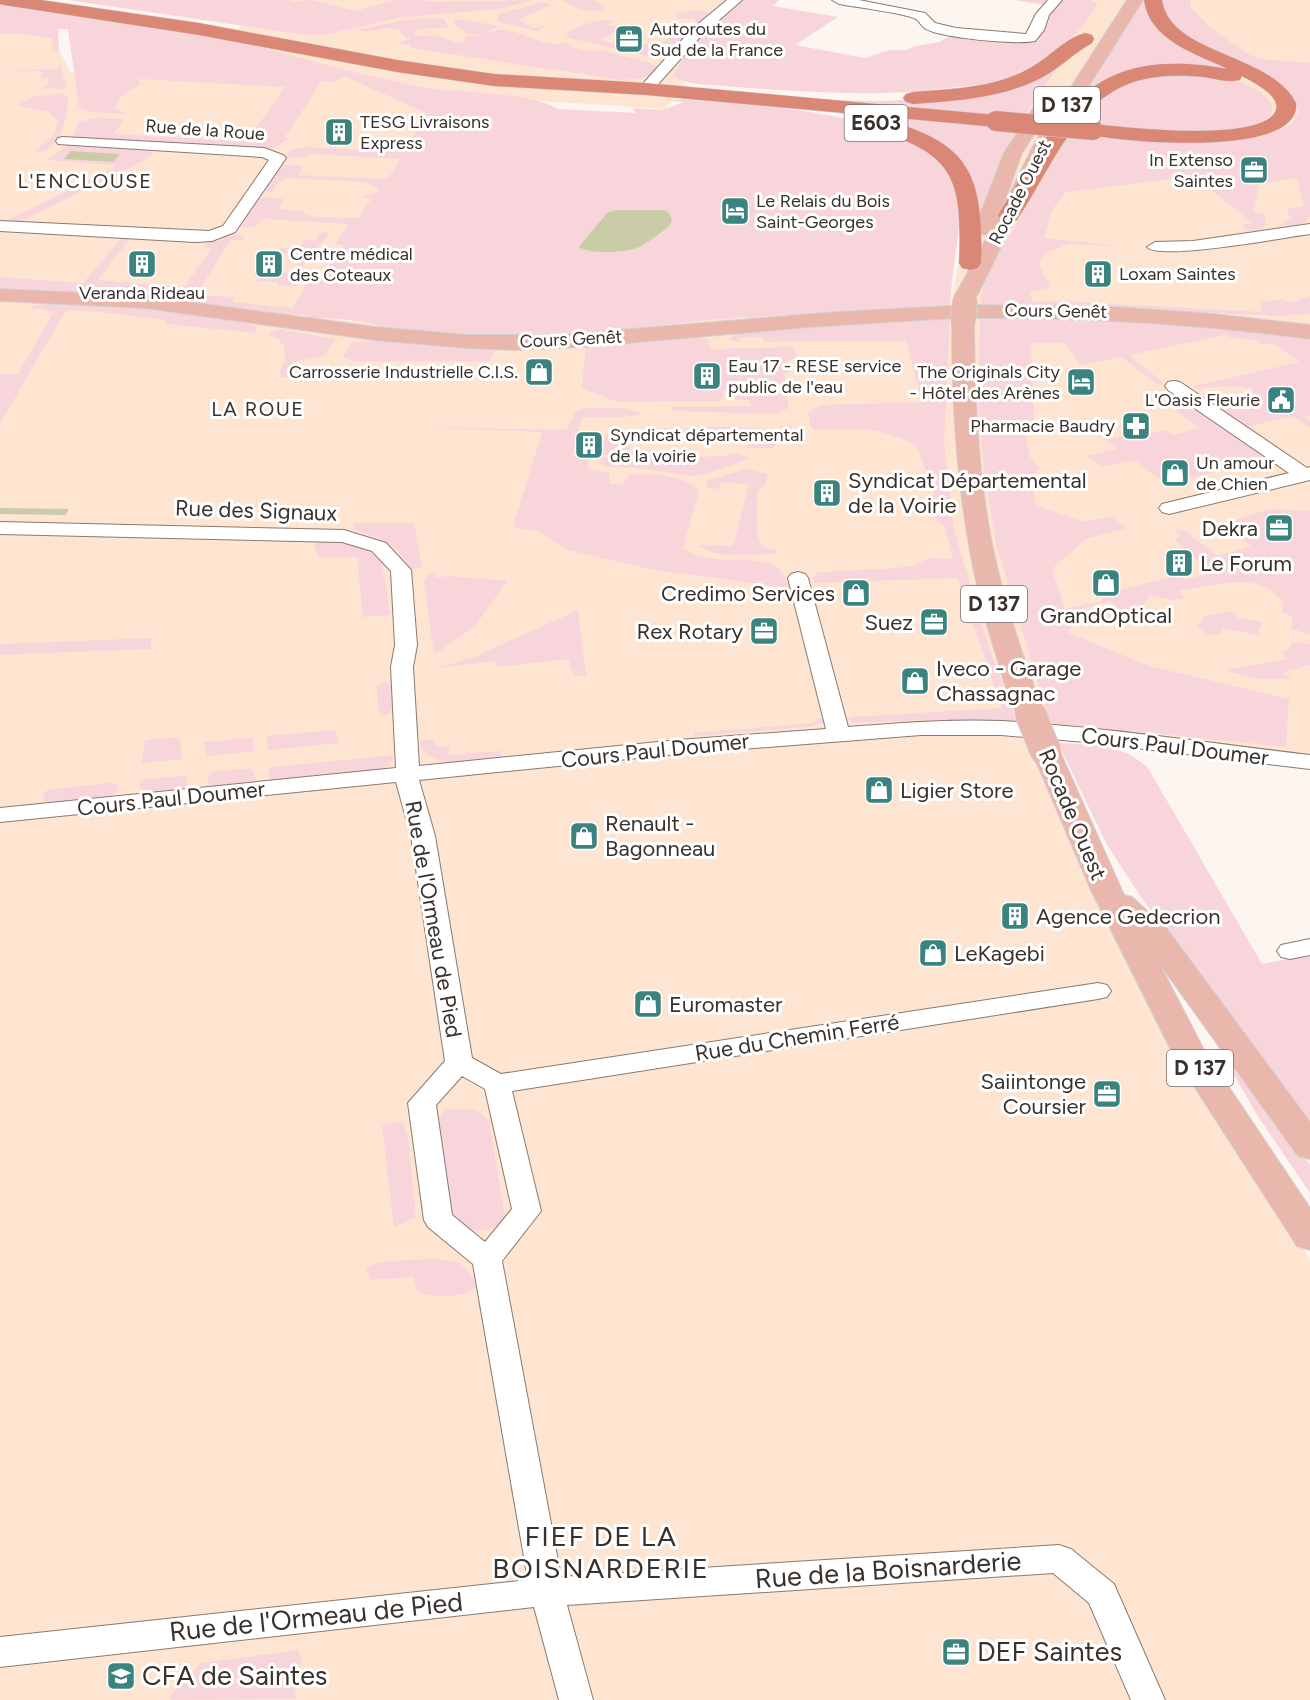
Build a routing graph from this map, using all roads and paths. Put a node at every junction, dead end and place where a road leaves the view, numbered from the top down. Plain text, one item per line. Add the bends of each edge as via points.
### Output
1 (4, 0) edge
2 (39, 0) edge
3 (735, 0) edge
4 (839, 0) edge
5 (1055, 0) edge
6 (1135, 0) edge
7 (1153, 0) edge
8 (1089, 34) joint
9 (646, 89) junction
10 (686, 92) junction
11 (1278, 93) junction
12 (63, 141) dead end
13 (1009, 215) junction
14 (0, 226) edge
15 (1310, 229) edge
16 (1155, 247) dead end
17 (970, 263) junction
18 (0, 296) edge
19 (965, 306) junction
20 (1143, 314) junction
21 (1310, 317) edge
22 (1310, 332) edge
23 (1174, 386) dead end
24 (1307, 474) edge
25 (1169, 508) dead end
26 (0, 528) edge
27 (798, 578) dead end
28 (838, 733) junction
29 (1310, 762) edge
30 (408, 775) junction
31 (0, 815) edge
32 (1106, 890) junction
33 (1098, 991) dead end
34 (459, 1063) junction
35 (497, 1084) junction
36 (1310, 1147) edge
37 (1310, 1237) edge
38 (487, 1259) junction
39 (547, 1592) junction
40 (0, 1652) edge
41 (576, 1700) edge
42 (1148, 1700) edge

1 - 9 highway via 199,29 460,75
2 - 9 highway
3 - 9 street via 680,50
4 - 5 street via 920,16 930,26 952,31 1015,39 1030,38
6 - 13 main road, Rocade Ouest / D 137 via 1042,146
7 - 11 highway via 1157,17 1179,38 1263,81
8 - 10 highway via 1023,80 954,95 861,99
8 - 17 main road, Rocade Ouest / D 137 via 1012,153
9 - 10 highway
10 - 11 highway, bridge via 1181,137 1250,132 1276,122 1286,104
10 - 17 highway, E603 via 851,117 896,130 934,147 958,168 968,189
11 - 13 highway, D 137 via 1227,75 1173,70 1120,80 1085,101
12 - 14 street, Rue de la Roue via 264,153 278,158 229,229 212,236
13 - 19 main road, Rocade Ouest / D 137
15 - 16 street via 1193,246
17 - 19 main road, D 137
18 - 20 main road, Cours Genêt via 146,303 414,339 464,342 575,341 772,323 972,311
19 - 32 main road, Rocade Ouest / D 137, bridge via 963,402 971,490 984,564 1003,636 1030,713
20 - 21 main road
20 - 22 main road
23 - 24 street
24 - 25 street
26 - 30 street, Rue des Signaux via 344,536 379,547 402,570
27 - 28 street
28 - 29 street, Cours Paul Doumer via 1001,728
28 - 30 street, Cours Paul Doumer
30 - 31 street, Cours Paul Doumer
30 - 34 street, Rue de l'Ormeau de Pied via 423,836
32 - 36 main road, D 137 via 1156,936
32 - 37 main road, Rocade Ouest / D 137 via 1189,1052
33 - 35 street, Rue du Chemin Ferré
34 - 35 street, Rue de l'Ormeau de Pied
34 - 38 street, Rue de l'Ormeau de Pied via 422,1102 438,1220
35 - 38 street via 527,1211
38 - 39 street
39 - 40 street, Rue de l'Ormeau de Pied
39 - 41 street
39 - 42 street, Rue de la Boisnarderie via 1059,1559 1102,1594

